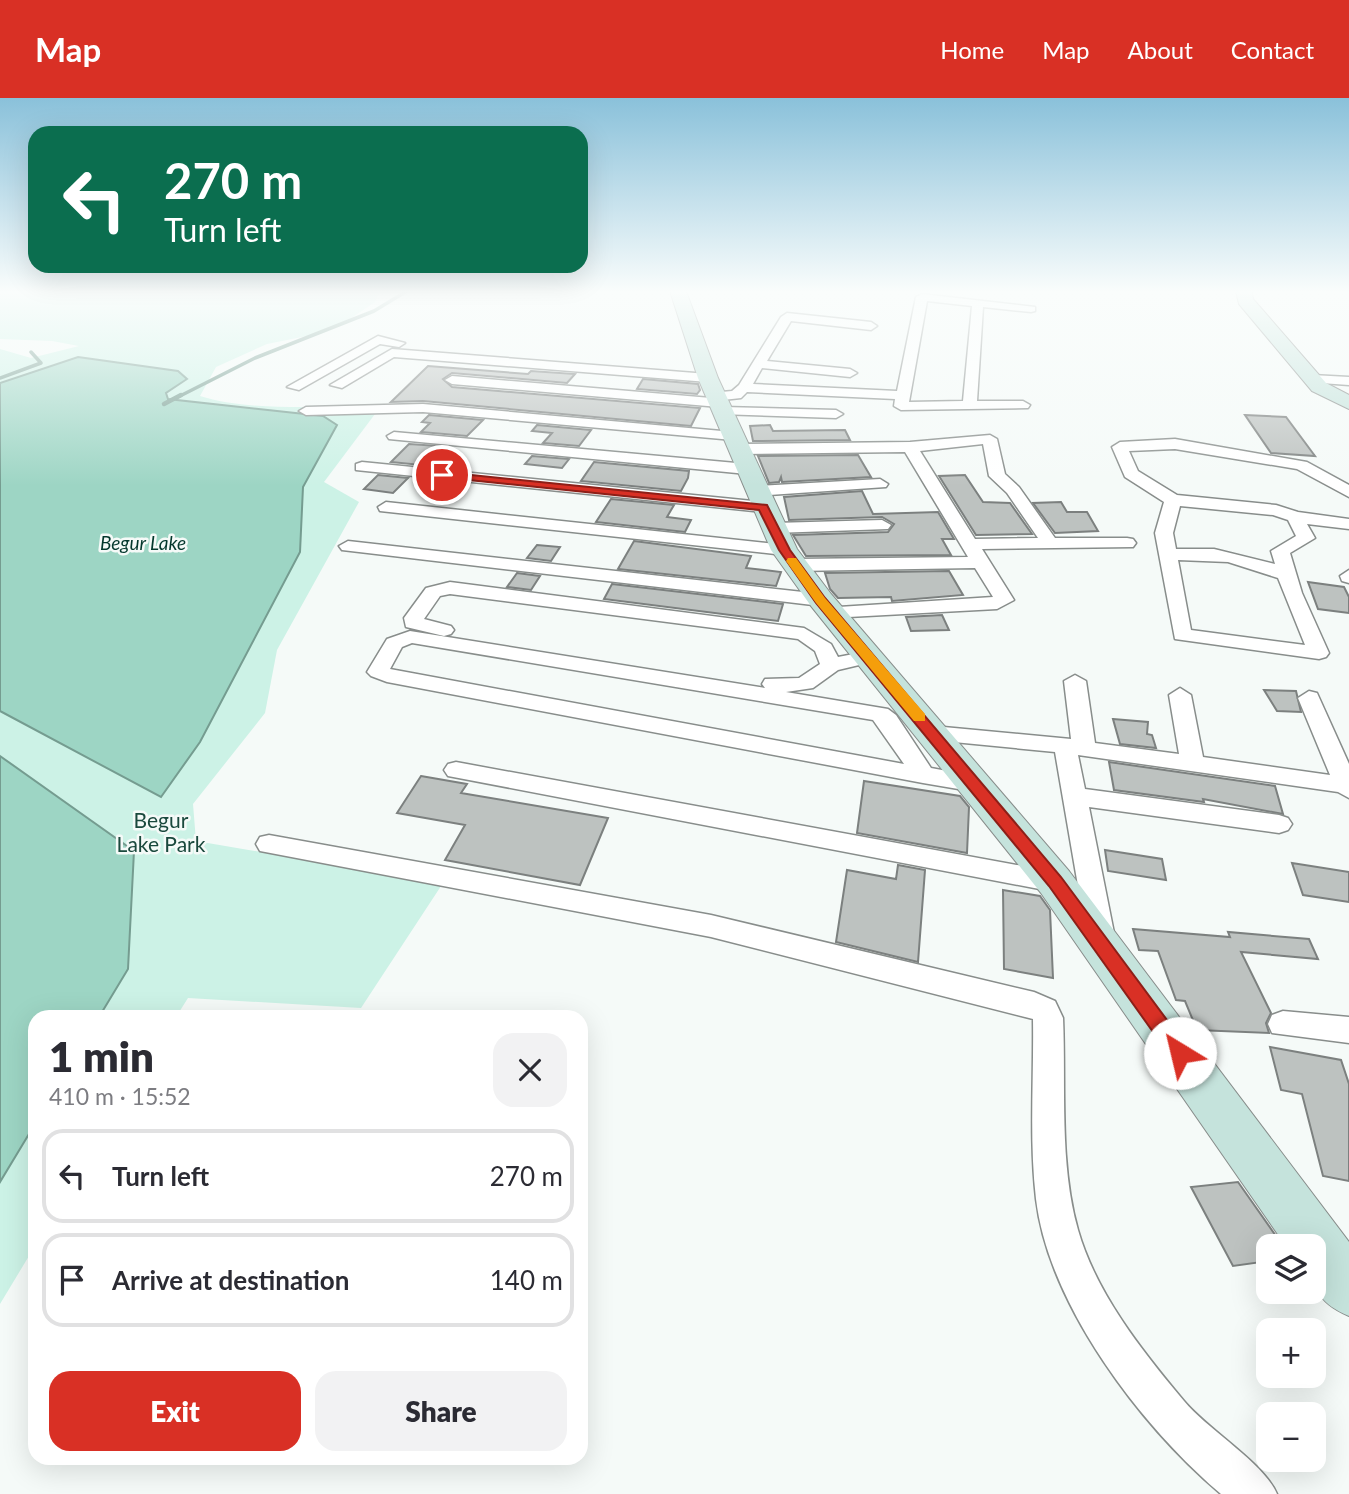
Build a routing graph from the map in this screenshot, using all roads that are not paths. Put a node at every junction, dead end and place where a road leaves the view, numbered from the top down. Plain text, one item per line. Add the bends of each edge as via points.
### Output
1 (349, 356) edge
2 (388, 356) edge
3 (434, 356) edge
4 (704, 356) edge
5 (762, 356) edge
6 (911, 356) edge
7 (974, 356) edge
8 (1293, 356) edge
9 (472, 359) junction
10 (758, 363) junction
11 (850, 373) dead end
12 (1312, 379) junction
13 (452, 380) junction
14 (1349, 381) edge
15 (337, 386) dead end
16 (294, 387) dead end
17 (903, 395) junction
18 (1349, 403) edge
19 (970, 405) junction
20 (1023, 405) dead end
21 (423, 408) junction
22 (306, 411) dead end
23 (836, 414) dead end
24 (386, 444) junction
25 (910, 447) junction
26 (746, 459) junction
27 (880, 484) dead end
28 (1349, 492) edge
29 (1173, 500) junction
30 (386, 507) dead end
31 (1295, 517) junction
32 (1349, 524) edge
33 (882, 525) dead end
34 (1050, 543) junction
35 (1127, 543) dead end
36 (970, 544) junction
37 (348, 546) dead end
38 (1168, 555) junction
39 (981, 562) junction
40 (1286, 574) junction
41 (826, 606) junction
42 (869, 657) junction
43 (831, 665) junction
44 (1076, 681) dead end
45 (1180, 695) dead end
46 (1309, 698) dead end
47 (933, 733) junction
48 (1074, 747) junction
49 (1192, 764) junction
50 (457, 770) dead end
51 (923, 775) junction
52 (976, 784) junction
53 (1348, 787) edge
54 (1073, 796) junction
55 (1279, 824) dead end
56 (269, 844) dead end
57 (1055, 882) junction
58 (1103, 947) junction
59 (1283, 1024) dead end
60 (1349, 1030) edge
61 (1349, 1288) edge
62 (1255, 1494) edge

1 - 16 street
2 - 15 street
3 - 9 street
4 - 26 street
5 - 10 street
6 - 17 street
7 - 19 street
8 - 12 street
9 - 13 street
9 - 26 street
10 - 11 street
10 - 26 street
12 - 14 street
12 - 18 street
13 - 21 street
13 - 26 street
17 - 19 street via 901,406
17 - 26 street
19 - 20 street
21 - 22 street
21 - 24 street
21 - 26 street
23 - 26 street
24 - 26 street
24 - 26 street via 362,467
25 - 26 street
25 - 34 street via 990,439 997,476 1013,490
25 - 36 street
26 - 27 street
26 - 30 street
26 - 33 street
26 - 39 street
26 - 41 street
28 - 29 street via 1301,465 1175,444 1119,447 1131,474
29 - 31 street via 1276,510
29 - 38 street via 1164,533
31 - 32 street
31 - 40 street via 1306,538 1280,551
34 - 35 street
34 - 36 street
36 - 39 street
37 - 41 street
38 - 40 street via 1203,551
38 - 40 street via 1182,635 1319,653
39 - 41 street via 1003,602
41 - 42 street
42 - 43 street
42 - 47 street
43 - 43 street via 818,681 793,687 413,623 433,592 450,588 803,634 824,648
44 - 48 street
45 - 49 street
46 - 53 street
47 - 48 street
47 - 52 street
48 - 49 street
48 - 54 street
49 - 53 street
50 - 57 street
51 - 51 street via 880,714 410,637 394,643 378,672
51 - 52 street
52 - 57 street
54 - 55 street
54 - 58 street
56 - 62 street via 711,926 1044,1010 1048,1018 1054,1202 1066,1251 1092,1305 1150,1391 1193,1441
57 - 58 street
58 - 61 street
59 - 60 street

